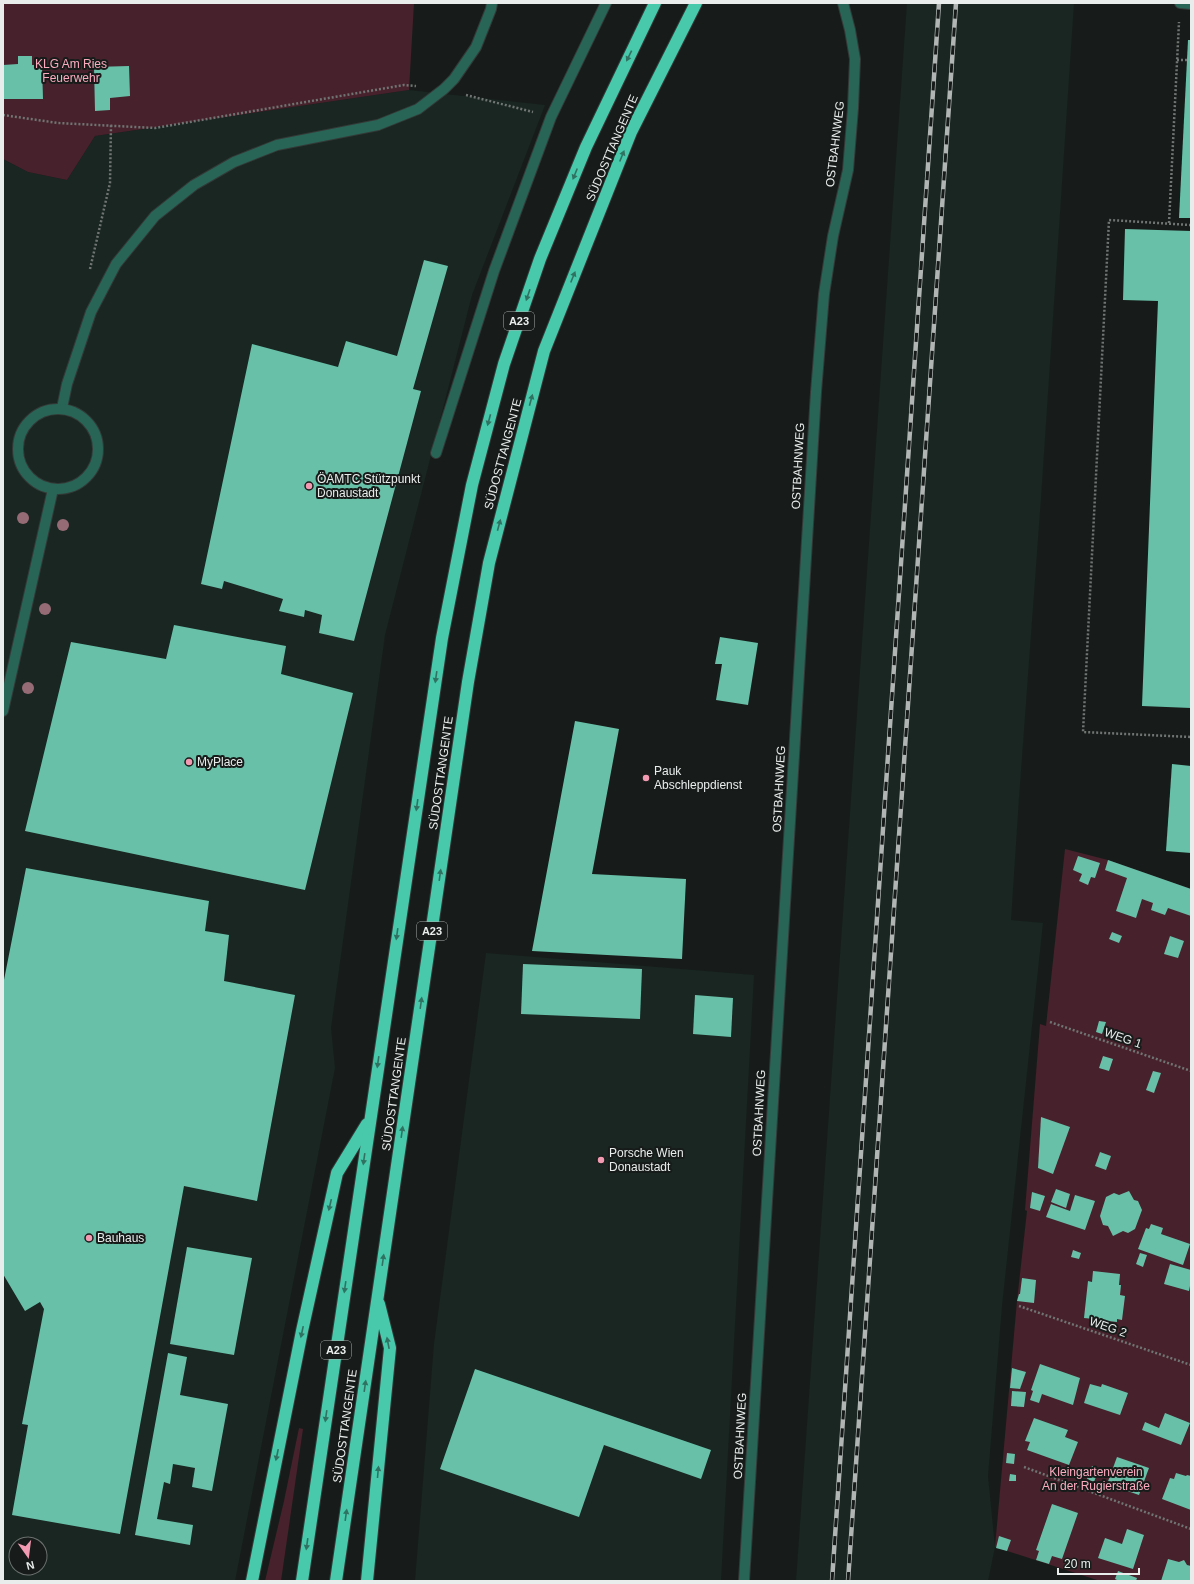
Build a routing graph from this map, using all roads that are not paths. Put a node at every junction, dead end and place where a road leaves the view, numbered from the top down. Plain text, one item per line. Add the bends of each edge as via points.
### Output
1 (492, 3) edge
2 (606, 3) edge
3 (655, 3) edge
4 (696, 3) edge
5 (843, 3) edge
6 (1180, 3) edge
7 (1191, 4) edge
8 (62, 408) junction
9 (436, 453) dead end
10 (53, 489) junction
11 (3, 711) edge
12 (370, 1120) junction
13 (377, 1299) junction
14 (252, 1581) edge
15 (302, 1581) edge
16 (336, 1581) edge
17 (367, 1581) edge
18 (744, 1581) edge

1 - 8 street via 476,47 454,79 418,109 378,126 277,145 234,162 194,185 155,216 116,264 91,312 67,384
2 - 9 street via 551,117 494,271
3 -> 12 highway, SÜDOSTTANGENTE / A23 via 586,147 540,259 504,364 472,485 442,638
13 -> 4 highway, SÜDOSTTANGENTE / A23 via 467,690 489,563 544,351 631,132
5 - 18 street, OSTBAHNWEG via 855,59 853,108 848,170 833,236 824,294 816,392
6 - 7 street
8 - 10 street via 48,409 35,415 25,425 19,437 17,451 20,465 28,476 39,485
8 - 10 street via 74,411 85,418 93,428 98,441 98,454 95,466 77,484
10 - 11 street
12 -> 14 highway via 337,1173 302,1331
12 -> 15 highway, SÜDOSTTANGENTE / A23
16 -> 13 highway, SÜDOSTTANGENTE / A23
17 -> 13 highway via 390,1348

